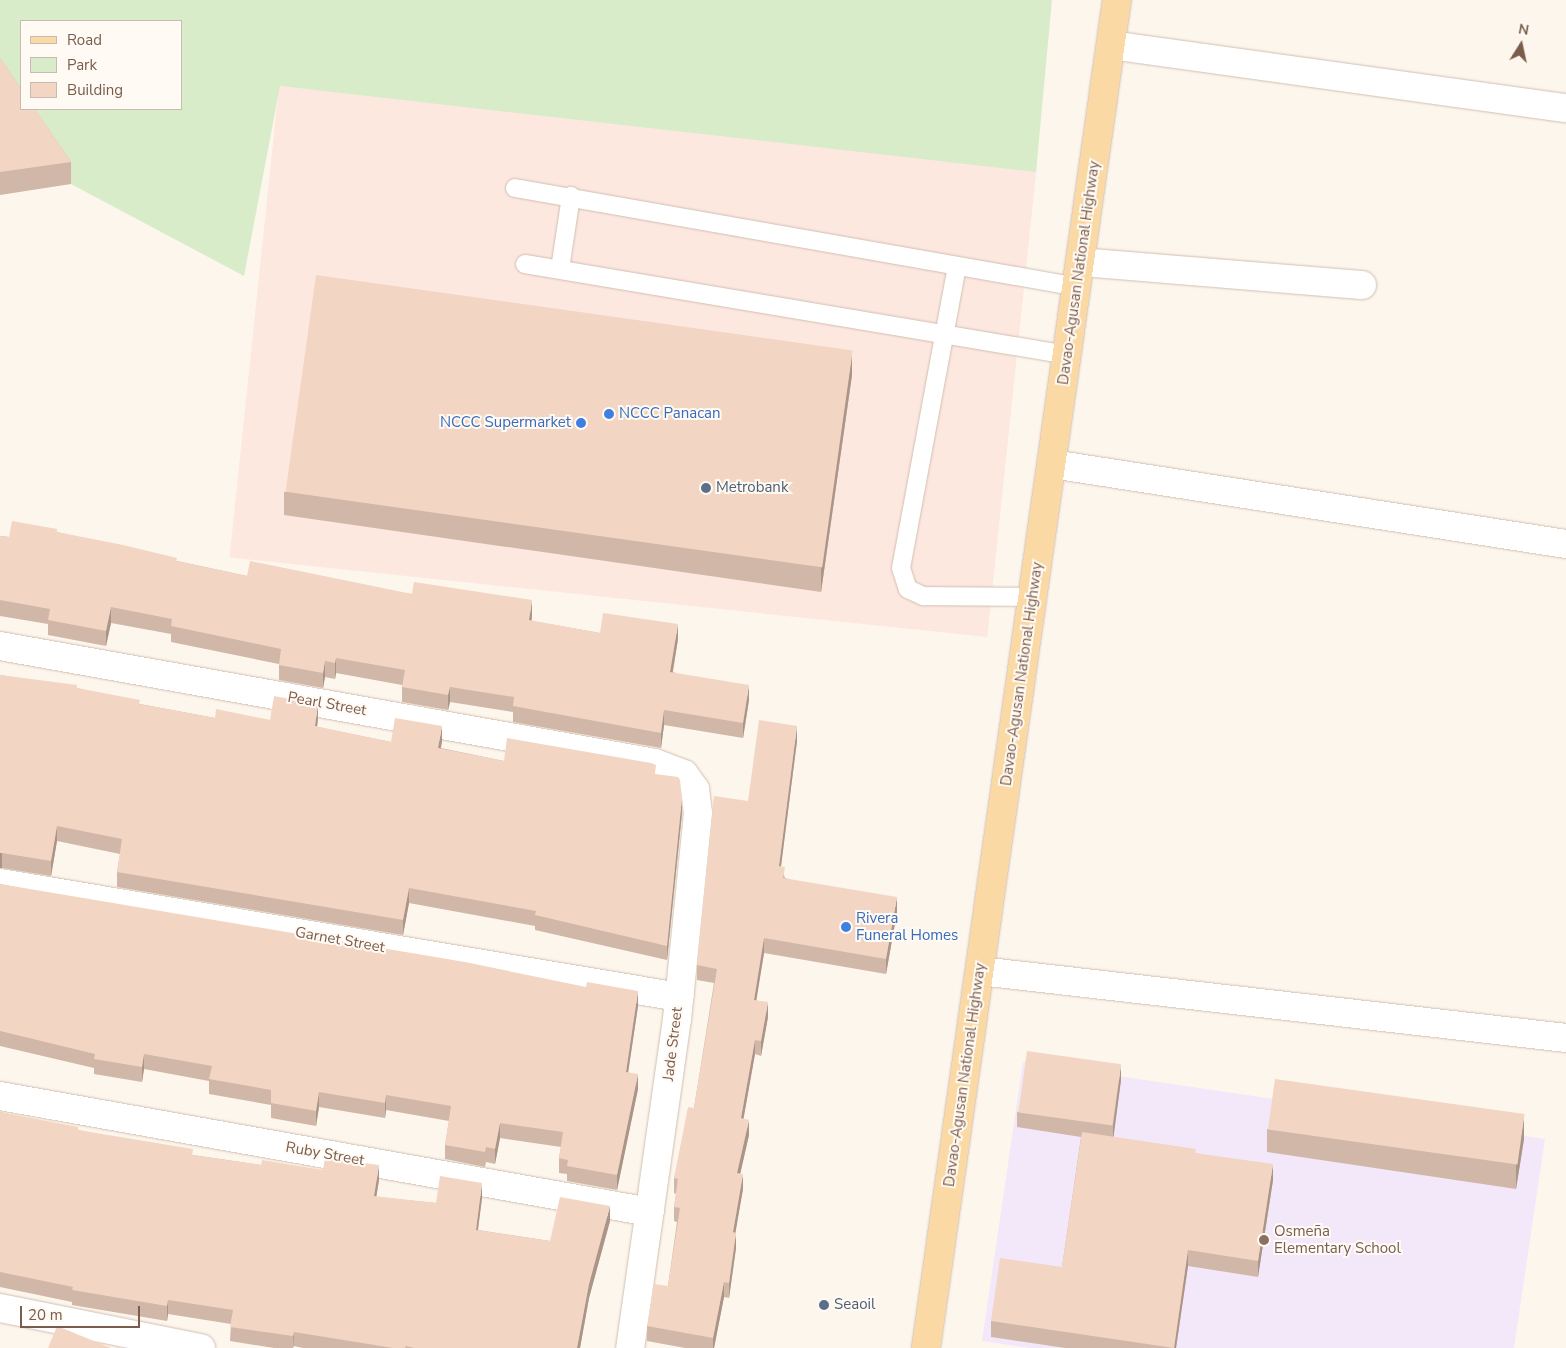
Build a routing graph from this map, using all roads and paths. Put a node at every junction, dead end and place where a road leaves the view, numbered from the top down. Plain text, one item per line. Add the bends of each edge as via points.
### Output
1 (1118, 0) edge
2 (1111, 45) junction
3 (1566, 108) edge
4 (515, 188) dead end
5 (571, 196) junction
6 (525, 264) dead end
7 (957, 266) junction
8 (560, 269) junction
9 (1079, 274) junction
10 (1362, 285) dead end
11 (946, 337) junction
12 (1068, 355) junction
13 (1052, 464) junction
14 (1566, 544) edge
15 (1033, 597) junction
16 (0, 646) edge
17 (655, 762) joint
18 (0, 883) edge
19 (980, 972) junction
20 (679, 997) junction
21 (1566, 1038) edge
22 (0, 1096) edge
23 (650, 1212) junction
24 (0, 1308) edge
25 (201, 1348) edge
26 (630, 1348) edge
27 (926, 1348) edge

1 - 2 main road, Davao-Agusan National Highway
2 - 3 street
2 - 9 main road, Davao-Agusan National Highway
4 - 5 lane
5 - 7 lane
5 - 8 lane
6 - 8 lane
7 - 9 lane
7 - 11 lane
8 - 11 lane
9 - 10 street
9 - 12 main road, Davao-Agusan National Highway
11 - 12 lane
11 - 15 lane via 901,568 908,589 923,596
12 - 13 main road, Davao-Agusan National Highway
13 - 14 street
13 - 15 main road, Davao-Agusan National Highway
15 - 19 main road, Davao-Agusan National Highway
16 - 17 street, Pearl Street
17 - 20 street, Jade Street via 684,774 695,789 698,813
18 - 20 street, Garnet Street
19 - 21 street
19 - 27 main road, Davao-Agusan National Highway
20 - 23 street, Jade Street
22 - 23 street, Ruby Street
23 - 26 street, Jade Street
24 - 25 street

